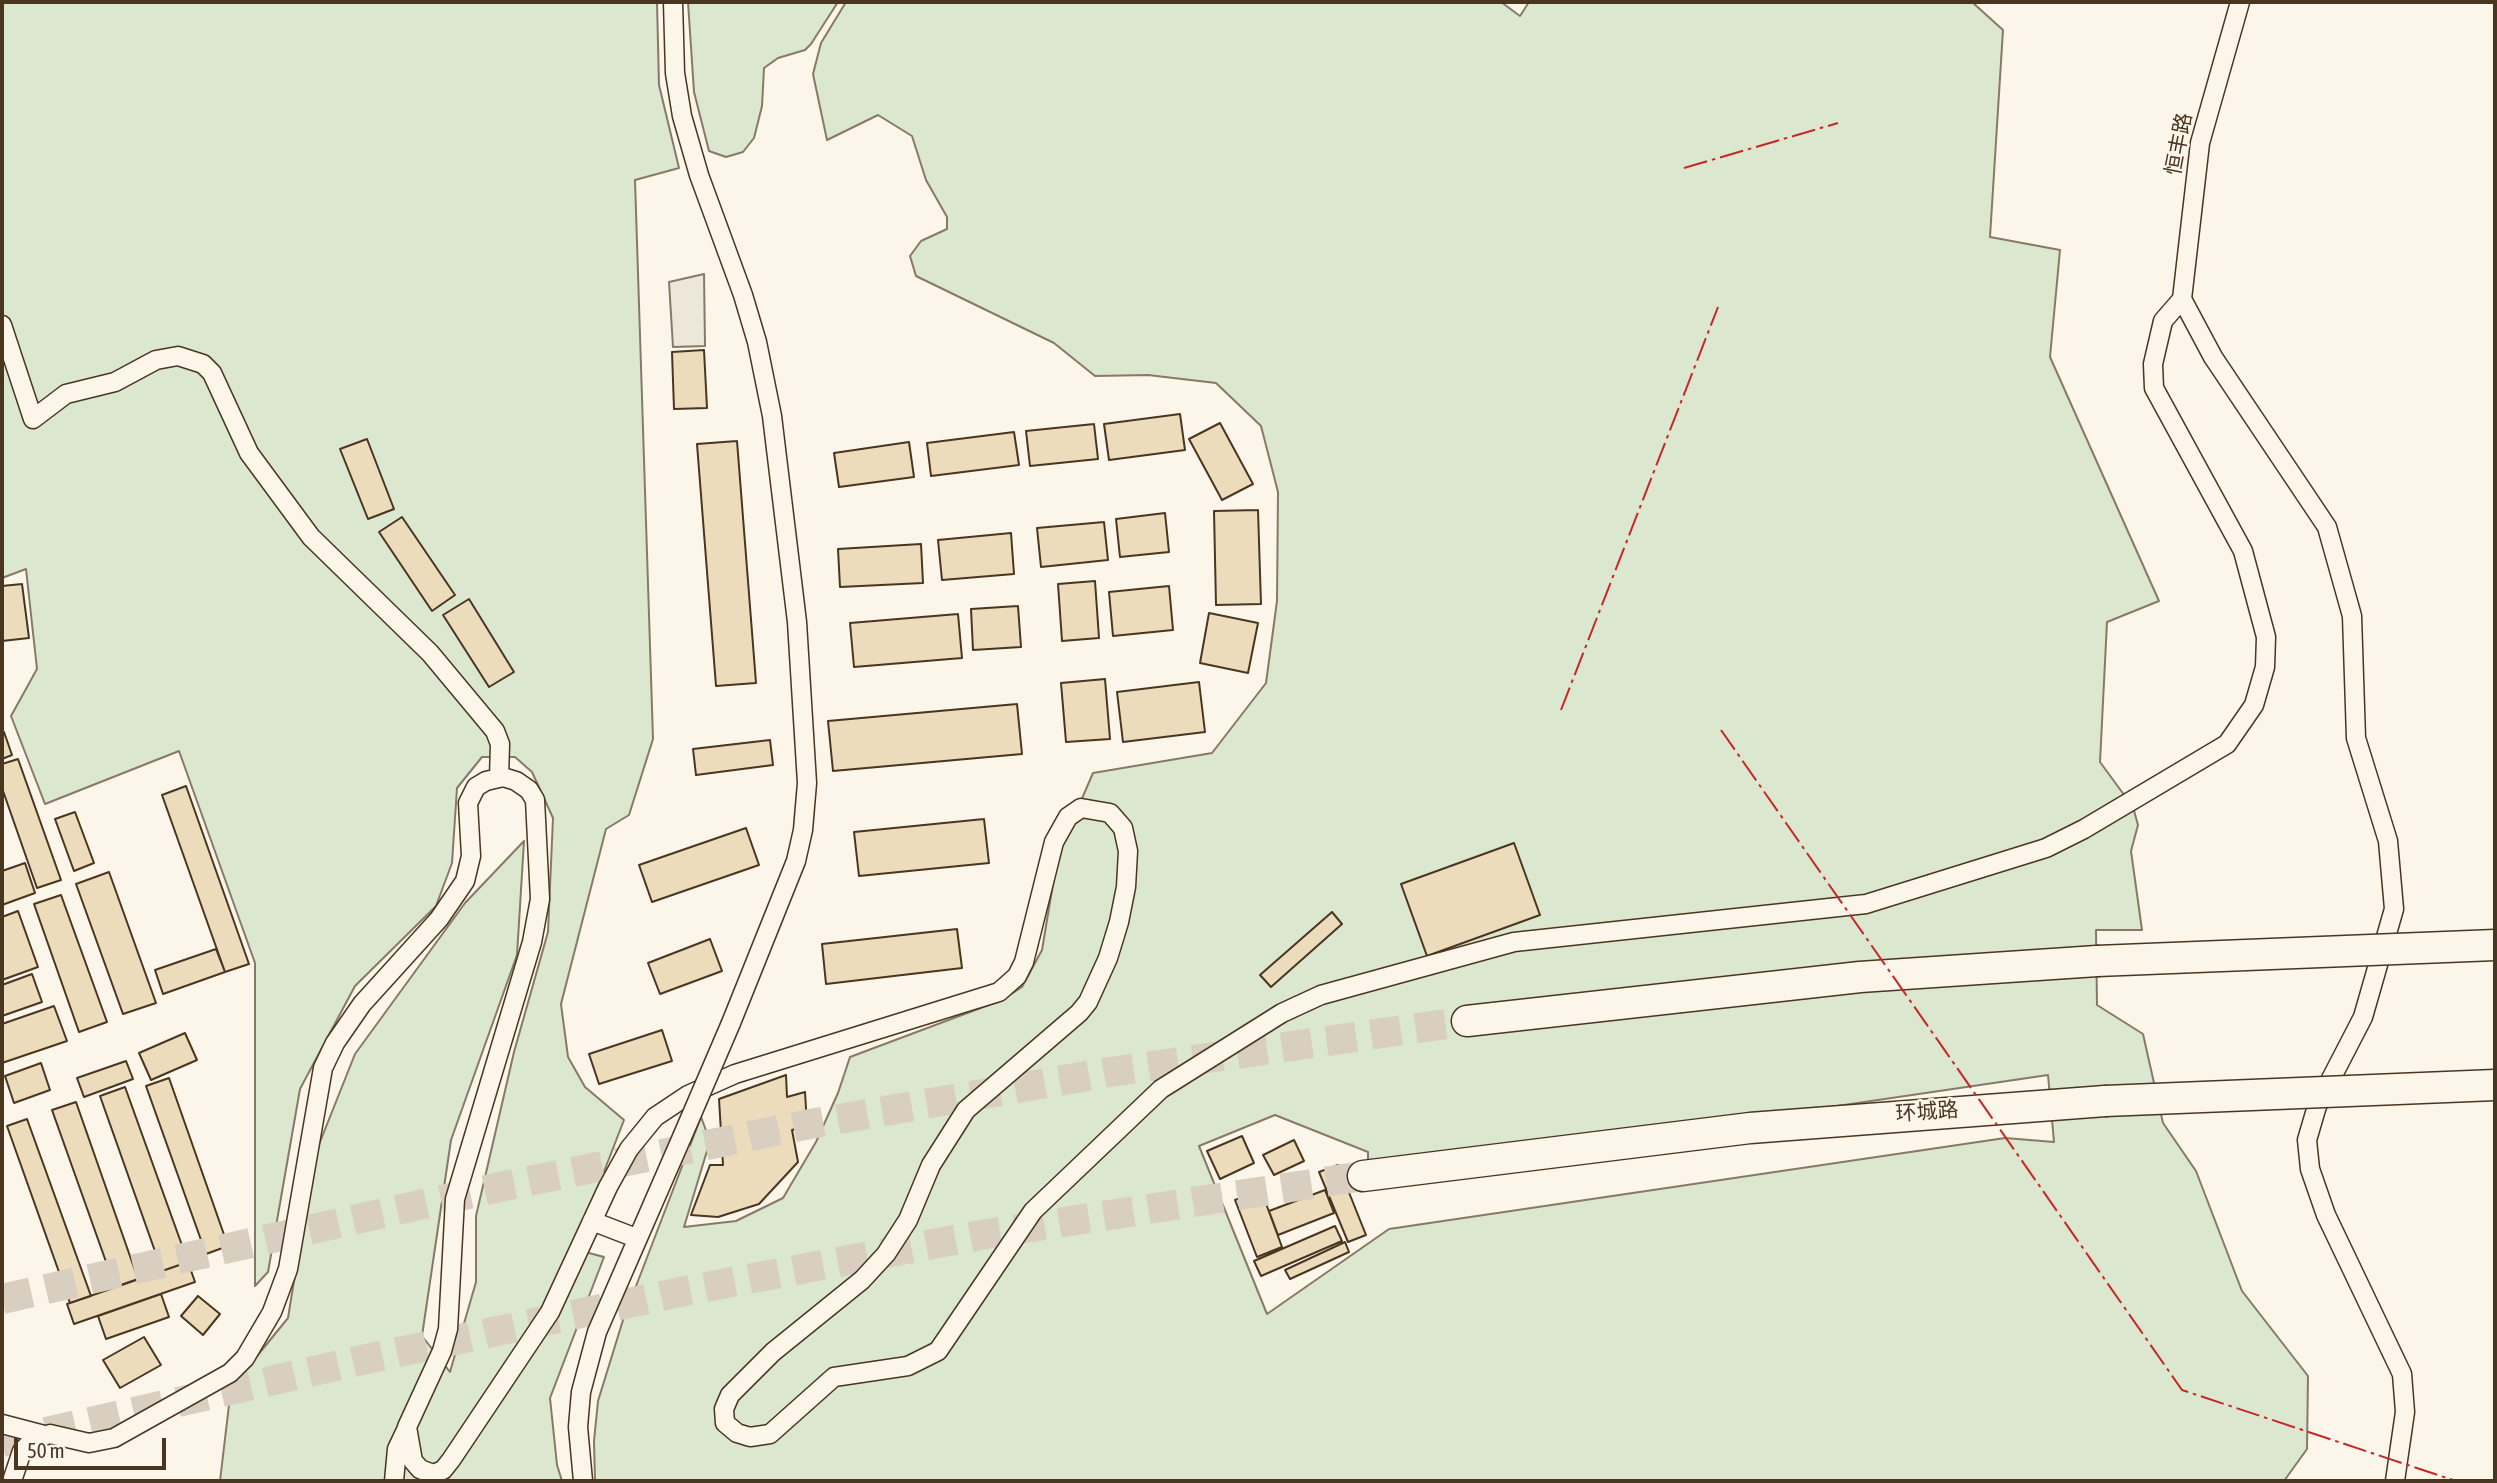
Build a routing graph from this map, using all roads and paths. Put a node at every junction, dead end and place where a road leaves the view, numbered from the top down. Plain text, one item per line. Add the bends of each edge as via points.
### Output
1 (673, 2) edge
2 (2240, 2) edge
3 (2182, 299) junction
4 (2, 325) edge
5 (499, 778) junction
6 (2495, 945) edge
7 (1467, 1021) tunnel mouth
8 (2495, 1085) edge
9 (1363, 1176) tunnel mouth
10 (592, 1221) junction
11 (636, 1238) junction
12 (2, 1424) edge
13 (407, 1427) junction
14 (44, 1435) junction
15 (12, 1481) edge
16 (394, 1481) edge
17 (583, 1481) edge
18 (2395, 1481) edge

1 - 11 street, bridge via 675,73 682,116 757,342 772,416 797,622 806,806 796,861
2 - 3 street, 恒丰路 via 2200,143
3 - 10 street via 2163,321 2153,364 2154,388 2243,551 2259,600 2267,646 2260,689 2236,734 2176,776 2046,848 1879,901 1535,938 1483,948 1321,995 1282,1013 1161,1089 1033,1211 938,1352 908,1366 834,1377 771,1434 750,1437 737,1433 725,1423 730,1395 886,1254 908,1220 931,1165 966,1111 1087,1002 1119,922 1128,851 1122,828 1110,813 1081,808 1068,817 1054,842 1031,941 1010,983 988,998 944,1007 757,1066 708,1084 669,1106 629,1149
3 - 18 street via 2213,357 2327,527 2352,616 2356,738 2388,841 2395,909 2363,1017 2317,1106 2307,1140 2310,1169 2326,1215 2402,1374 2405,1412
4 - 5 street via 33,419 66,394 116,382 156,360 178,356 203,364 212,373 249,453 311,537 430,653 495,732 500,744
5 - 13 street via 521,783 535,800 538,918 455,1199 445,1342
5 - 14 street via 481,783 470,797 470,863 465,881 439,919 374,989 328,1056 320,1078 288,1269 272,1311 245,1358 230,1373 114,1438 89,1443
6 - 7 main road, bridge via 2097,961 1846,979
8 - 9 main road, 环城路, bridge via 2105,1101 1750,1128
10 - 11 street
10 - 13 street via 550,1311 443,1470 425,1473 413,1461
11 - 17 street via 597,1332 581,1392 578,1427
12 - 14 street
13 - 16 street via 397,1449
14 - 15 street via 22,1451

